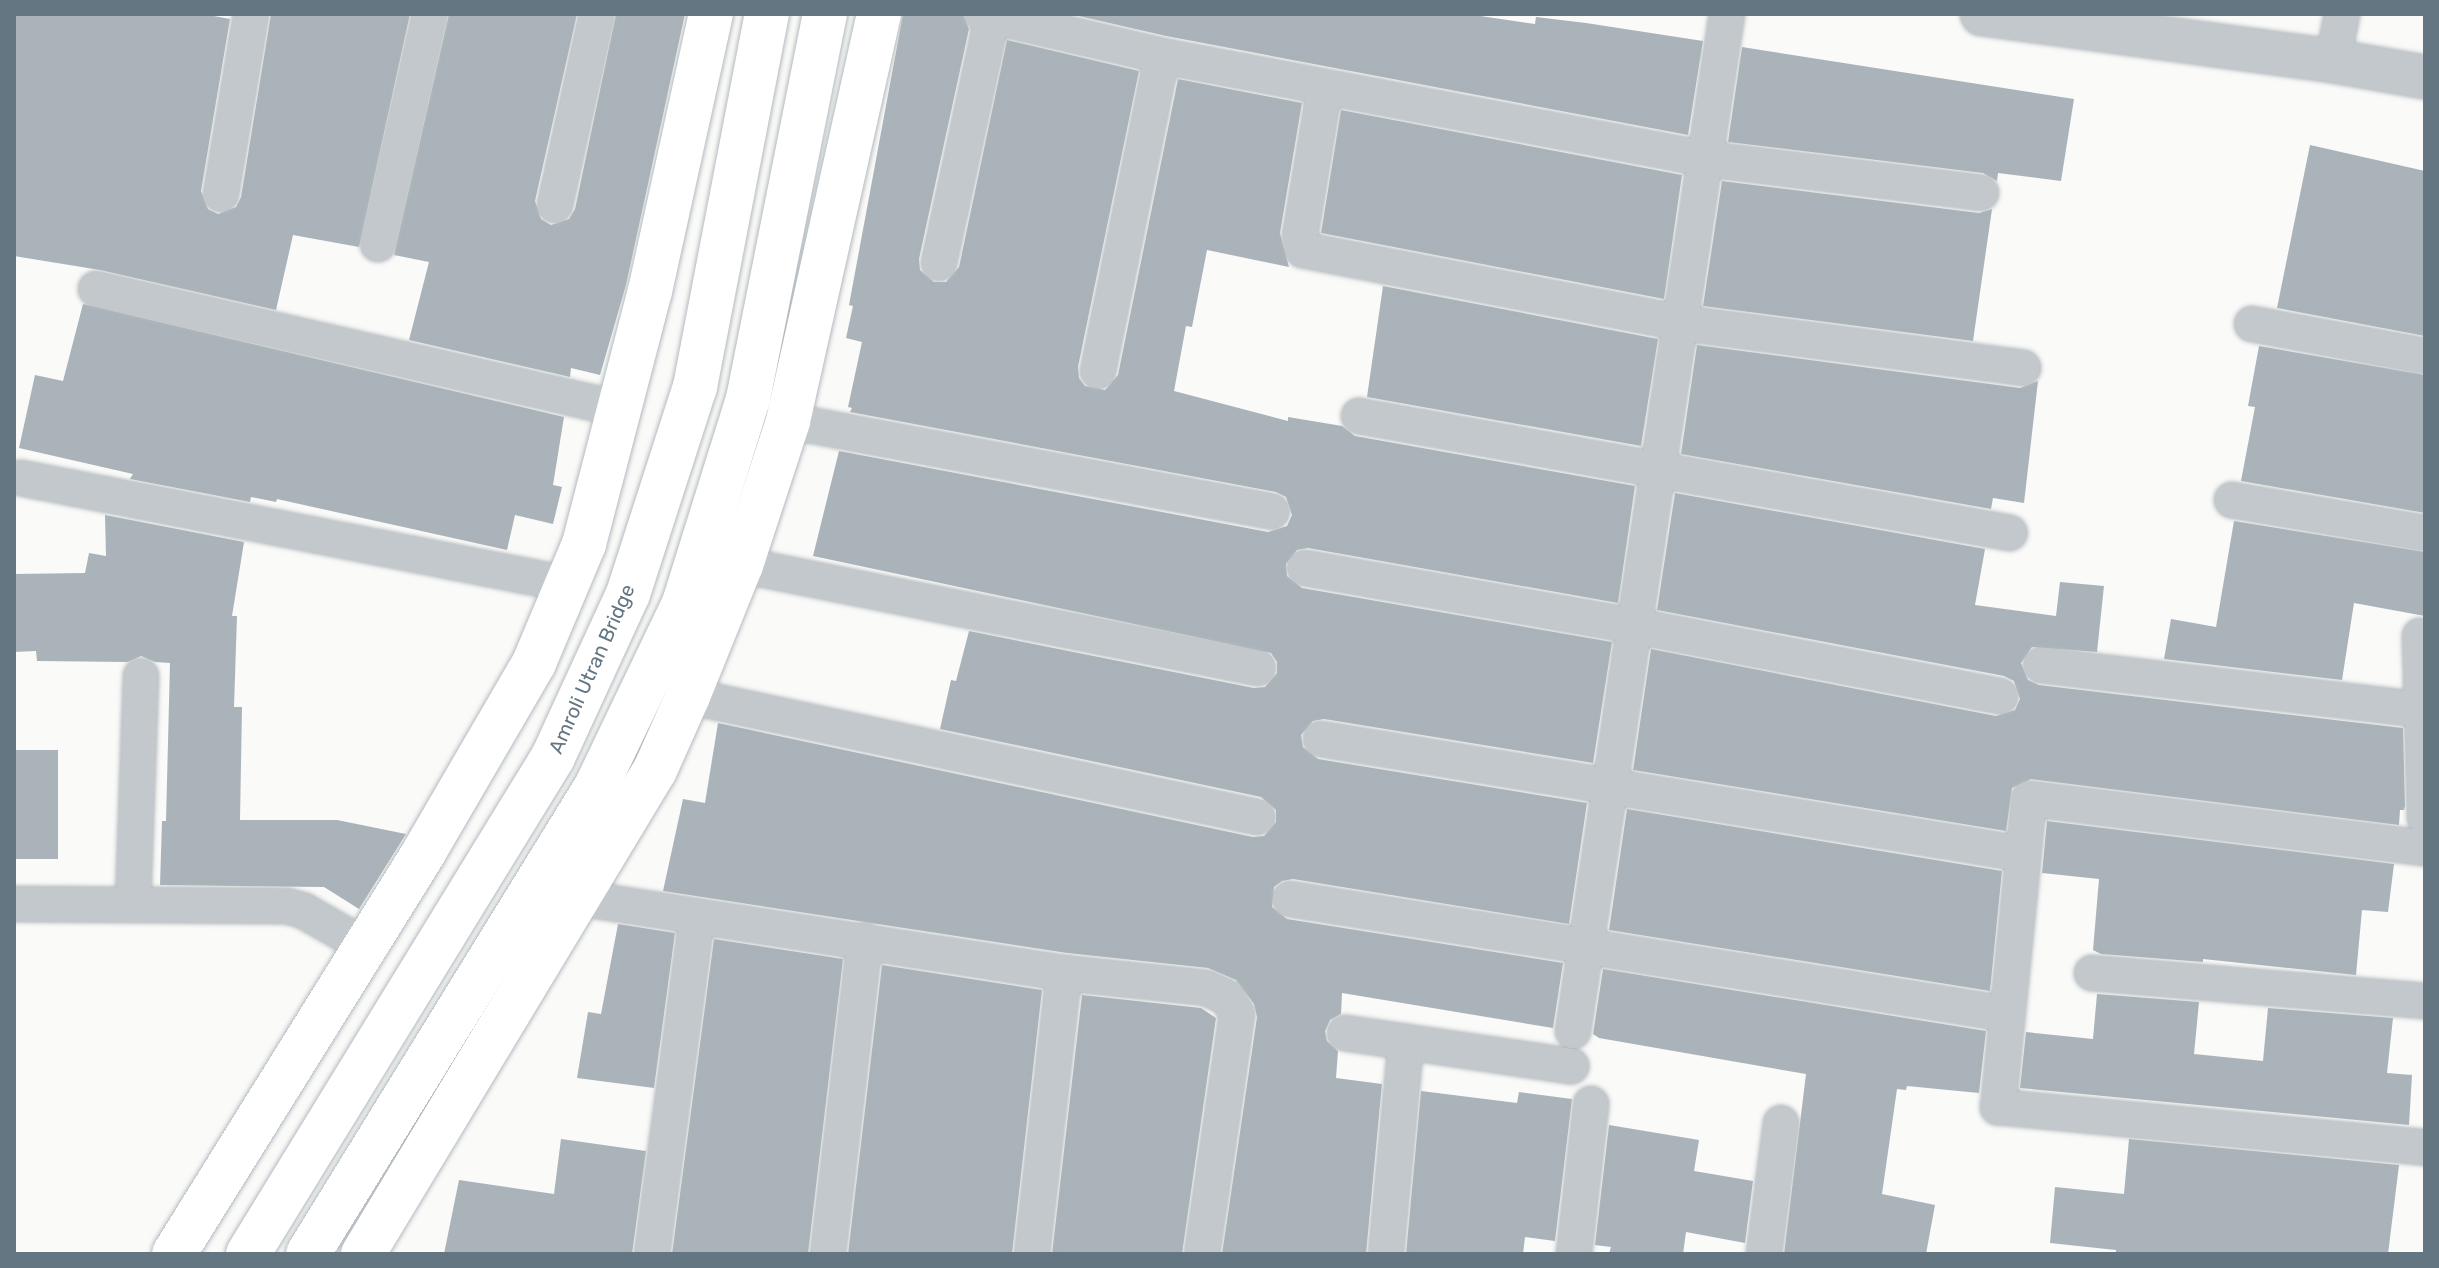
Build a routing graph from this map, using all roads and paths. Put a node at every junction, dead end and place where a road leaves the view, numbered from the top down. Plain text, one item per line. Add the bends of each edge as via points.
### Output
1 (251, 14) edge
2 (430, 14) edge
3 (597, 14) edge
4 (711, 14) edge
5 (767, 14) edge
6 (825, 14) edge
7 (879, 14) edge
8 (1727, 14) edge
9 (1982, 14) edge
10 (2342, 14) edge
11 (987, 15) edge
12 (1162, 56) junction
13 (2333, 61) junction
14 (2425, 77) edge
15 (1325, 87) junction
16 (1706, 159) junction
17 (1981, 193) dead end
18 (221, 194) dead end
19 (555, 205) dead end
20 (378, 244) dead end
21 (939, 263) dead end
22 (96, 289) dead end
23 (1682, 323) junction
24 (2252, 324) dead end
25 (2425, 356) edge
26 (2023, 368) dead end
27 (1098, 371) dead end
28 (620, 409) junction
29 (1359, 416) dead end
30 (788, 421) junction
31 (1658, 468) junction
32 (21, 478) dead end
33 (2232, 500) dead end
34 (1272, 512) dead end
35 (2010, 533) dead end
36 (2425, 533) edge
37 (741, 565) junction
38 (1305, 568) dead end
39 (567, 584) junction
40 (1635, 626) junction
41 (2420, 636) dead end
42 (2041, 665) dead end
43 (1258, 668) dead end
44 (141, 676) dead end
45 (688, 696) junction
46 (2000, 696) dead end
47 (2422, 710) junction
48 (1321, 739) dead end
49 (1608, 784) junction
50 (1257, 817) dead end
51 (2425, 818) edge
52 (2425, 848) edge
53 (2023, 854) junction
54 (579, 898) junction
55 (1290, 899) dead end
56 (14, 904) edge
57 (133, 904) junction
58 (697, 918) junction
59 (865, 940) junction
60 (365, 946) junction
61 (1585, 948) junction
62 (1064, 973) junction
63 (2092, 973) dead end
64 (2425, 1001) edge
65 (2007, 1014) junction
66 (1573, 1031) dead end
67 (1345, 1033) dead end
68 (1406, 1042) junction
69 (1571, 1066) dead end
70 (1591, 1104) dead end
71 (1781, 1123) dead end
72 (2425, 1147) edge
73 (174, 1254) edge
74 (248, 1254) edge
75 (308, 1254) edge
76 (363, 1254) edge
77 (652, 1254) edge
78 (828, 1254) edge
79 (1032, 1254) edge
80 (1202, 1254) edge
81 (1386, 1254) edge
82 (1574, 1254) edge
83 (1764, 1254) edge

1 - 18 street
2 - 20 street
3 - 19 street
4 - 28 main road
5 - 74 main road, Amroli Utran Bridge via 695,387 628,594 553,757
6 - 75 main road via 748,399 684,603 596,787
7 - 30 main road
8 - 16 street
9 - 13 street
10 - 13 street
11 - 12 street
11 - 21 street
12 - 15 street
12 - 27 street
13 - 14 street
15 - 16 street
15 - 23 street via 1300,236 1303,250
16 - 17 street
16 - 23 street
22 - 28 street
23 - 26 street
23 - 31 street
24 - 25 street
28 - 39 main road via 584,544
29 - 31 street
30 - 34 street
30 - 37 main road
31 - 35 street
31 - 40 street
32 - 39 street
33 - 36 street
37 - 43 street
37 - 45 main road
38 - 40 street
39 - 60 main road via 534,663
40 - 46 street
40 - 49 street
41 - 47 street
42 - 47 street
44 - 57 street
45 - 50 street
45 - 54 main road via 655,770
47 - 51 street
48 - 49 street
49 - 53 street
49 - 61 street
52 - 53 street via 2029,799
53 - 65 street
54 - 58 street
54 - 76 main road
55 - 61 street
56 - 57 street
57 - 60 street via 287,906
58 - 59 street
58 - 77 street
59 - 62 street
59 - 78 street
60 - 73 main road
61 - 65 street
61 - 66 street
62 - 79 street
62 - 80 street via 1206,988 1228,998 1237,1014
63 - 64 street
65 - 72 street via 1998,1107
67 - 68 street
68 - 69 street
68 - 81 street
70 - 82 street
71 - 83 street

